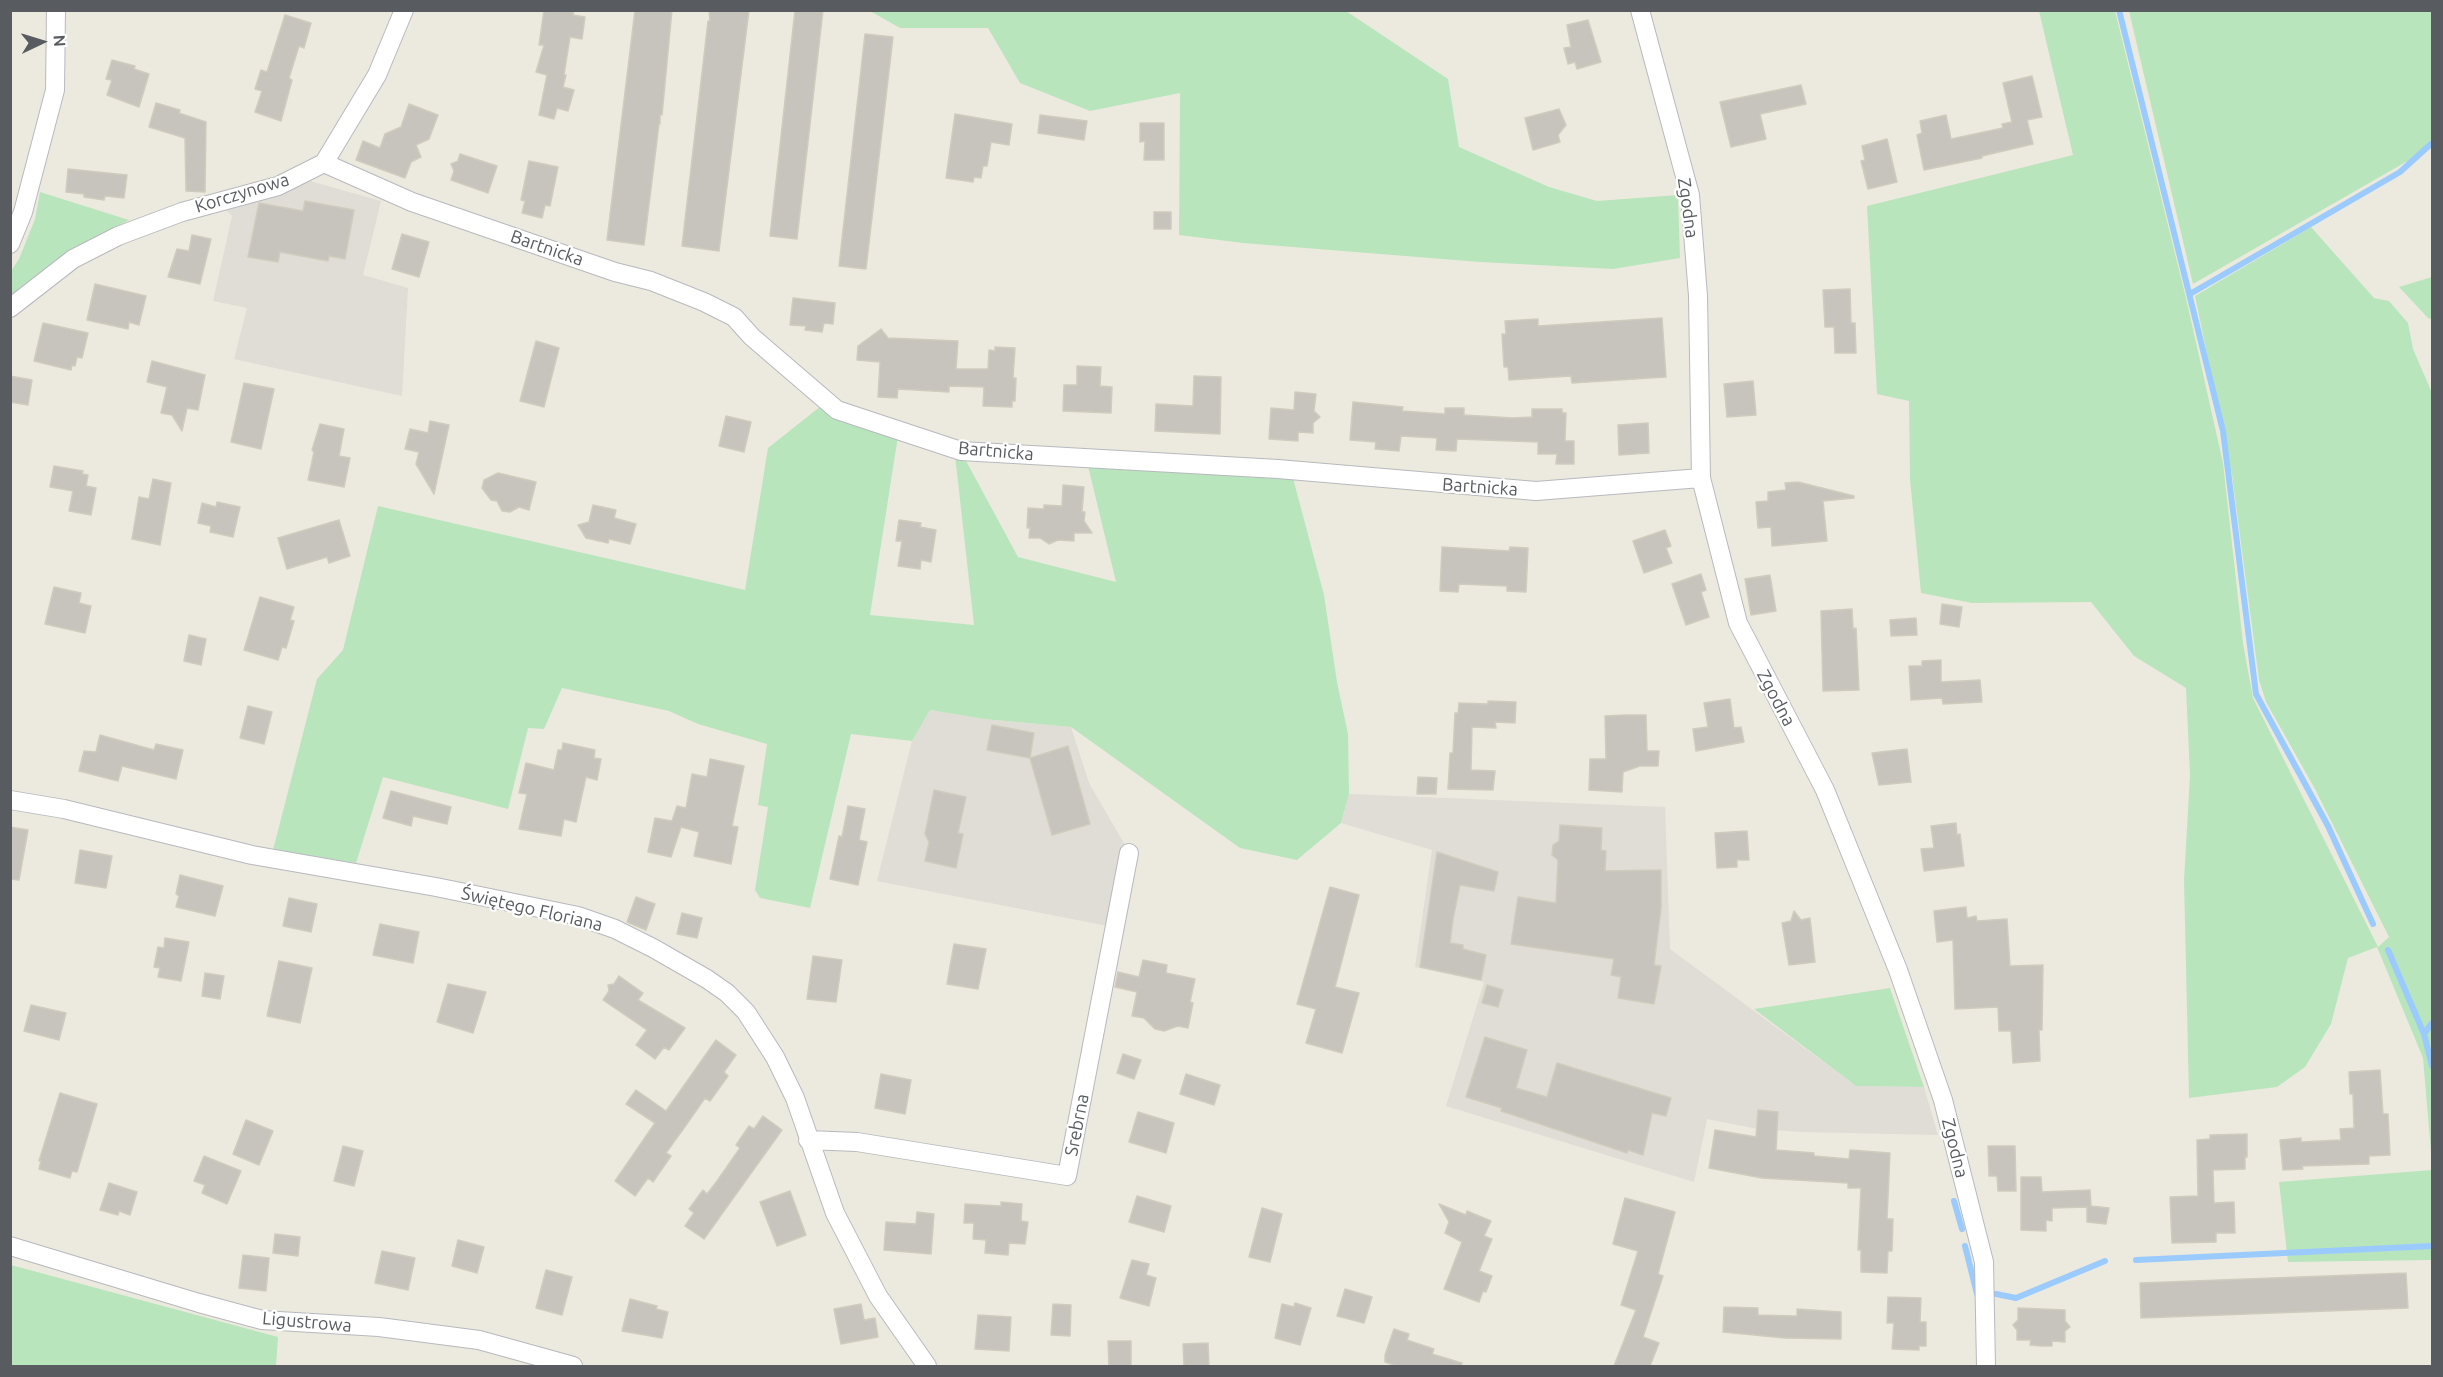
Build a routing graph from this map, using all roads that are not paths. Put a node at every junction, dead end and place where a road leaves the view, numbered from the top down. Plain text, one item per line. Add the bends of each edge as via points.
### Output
1 (56, 10) edge
2 (404, 10) edge
3 (1640, 10) edge
4 (324, 163) junction
5 (10, 244) edge
6 (10, 308) edge
7 (1701, 478) junction
8 (10, 800) edge
9 (1130, 853) dead end
10 (808, 1140) junction
11 (10, 1246) edge
12 (573, 1366) edge
13 (927, 1366) edge
14 (1986, 1366) edge

1 - 5 street via 55,90 23,212
2 - 4 street via 377,75
3 - 7 street, Zgodna via 1689,195 1698,296
4 - 6 street, Korczynowa via 278,186 182,212 118,236 73,259
4 - 7 street, Bartnicka via 412,202 704,302 734,317 837,410 962,451 1278,469 1536,491
7 - 14 street, Zgodna via 1738,623 1825,790 1898,970 1943,1100 1984,1262
8 - 10 street, Świętego Floriana via 64,809 252,855 578,916 615,929 712,982 746,1012 795,1098
9 - 10 street, Srebrna via 1067,1176 857,1142
10 - 13 street, Świętego Floriana via 835,1213 878,1296
11 - 12 street, Ligustrowa via 262,1320 379,1327 479,1340

